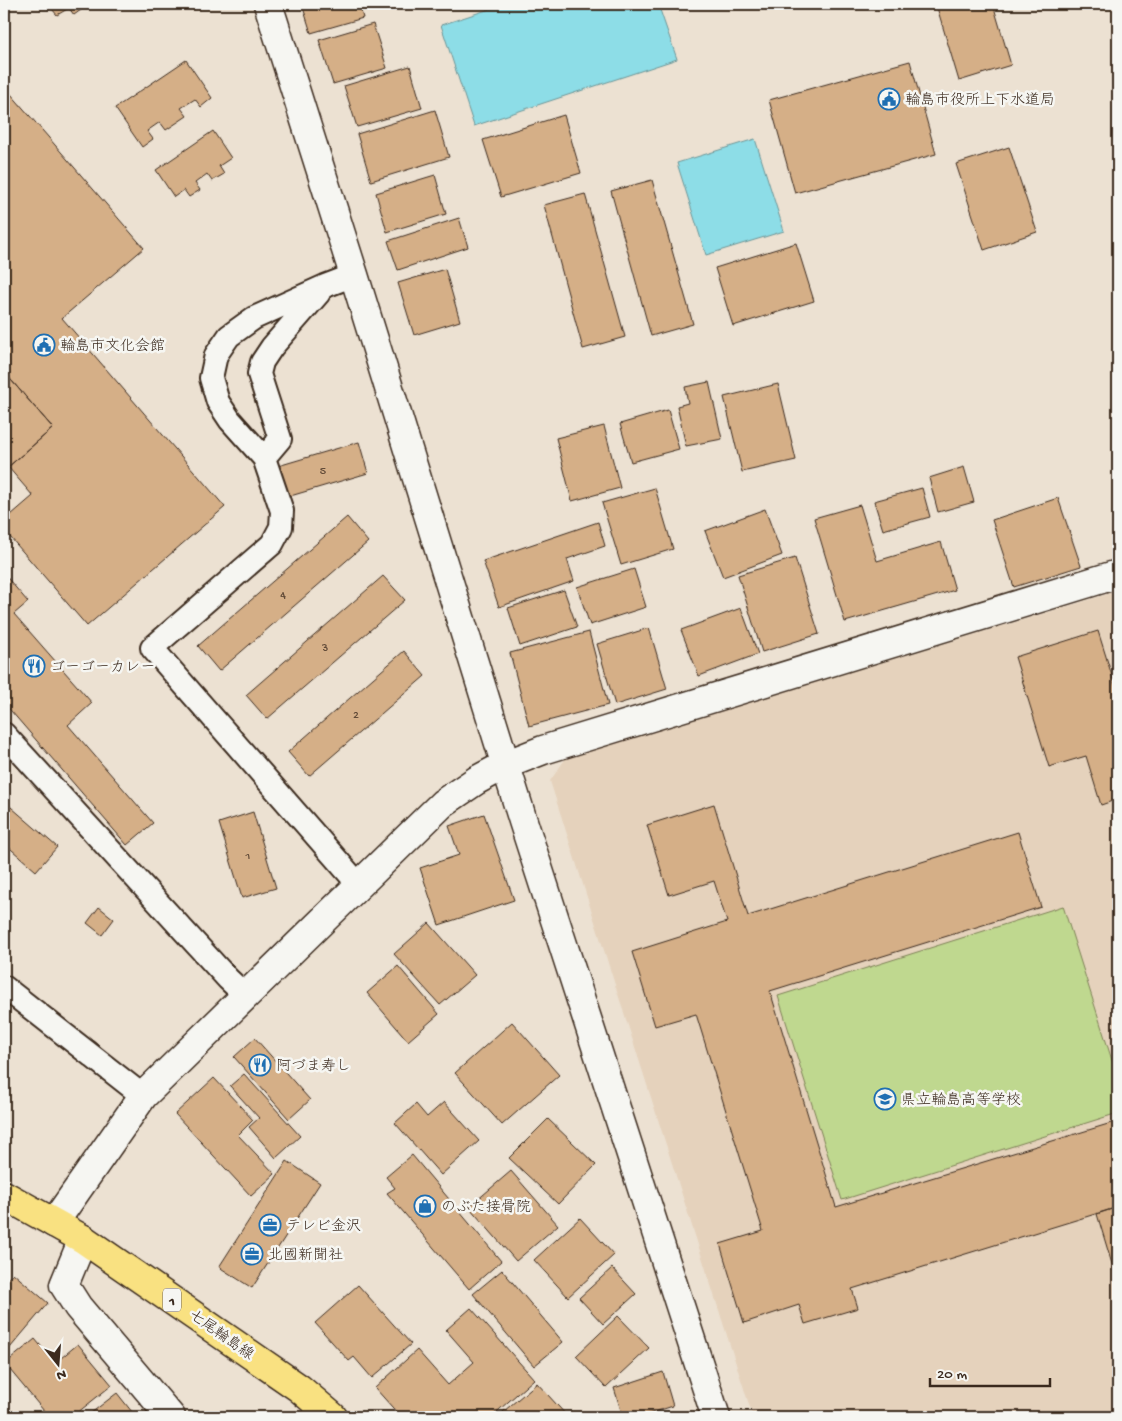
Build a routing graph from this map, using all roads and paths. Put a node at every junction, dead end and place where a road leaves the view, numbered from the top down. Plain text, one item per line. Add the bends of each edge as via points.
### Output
1 (268, 4) edge
2 (354, 275) junction
3 (325, 286) junction
4 (264, 458) junction
5 (1118, 574) edge
6 (4, 734) edge
7 (505, 765) junction
8 (359, 884) junction
9 (4, 988) edge
10 (246, 996) junction
11 (143, 1096) junction
12 (4, 1195) edge
13 (54, 1223) junction
14 (83, 1239) junction
15 (171, 1417) edge
16 (333, 1417) edge
17 (716, 1417) edge

1 - 2 street
2 - 3 lane
2 - 7 street
3 - 4 lane via 262,362 259,374 280,439
3 - 4 lane via 254,318 229,336 216,355 211,378 218,402
4 - 8 lane via 282,511 281,527 272,544 152,648
5 - 7 street via 543,750
6 - 10 lane
7 - 8 street via 443,803
7 - 17 street
8 - 10 street
9 - 11 lane
10 - 11 street
11 - 13 street
12 - 13 main road, 七尾輪島線 / 1
13 - 14 main road, 七尾輪島線 / 1
14 - 15 street via 64,1285 78,1307
14 - 16 main road, 七尾輪島線 / 1 via 298,1388

